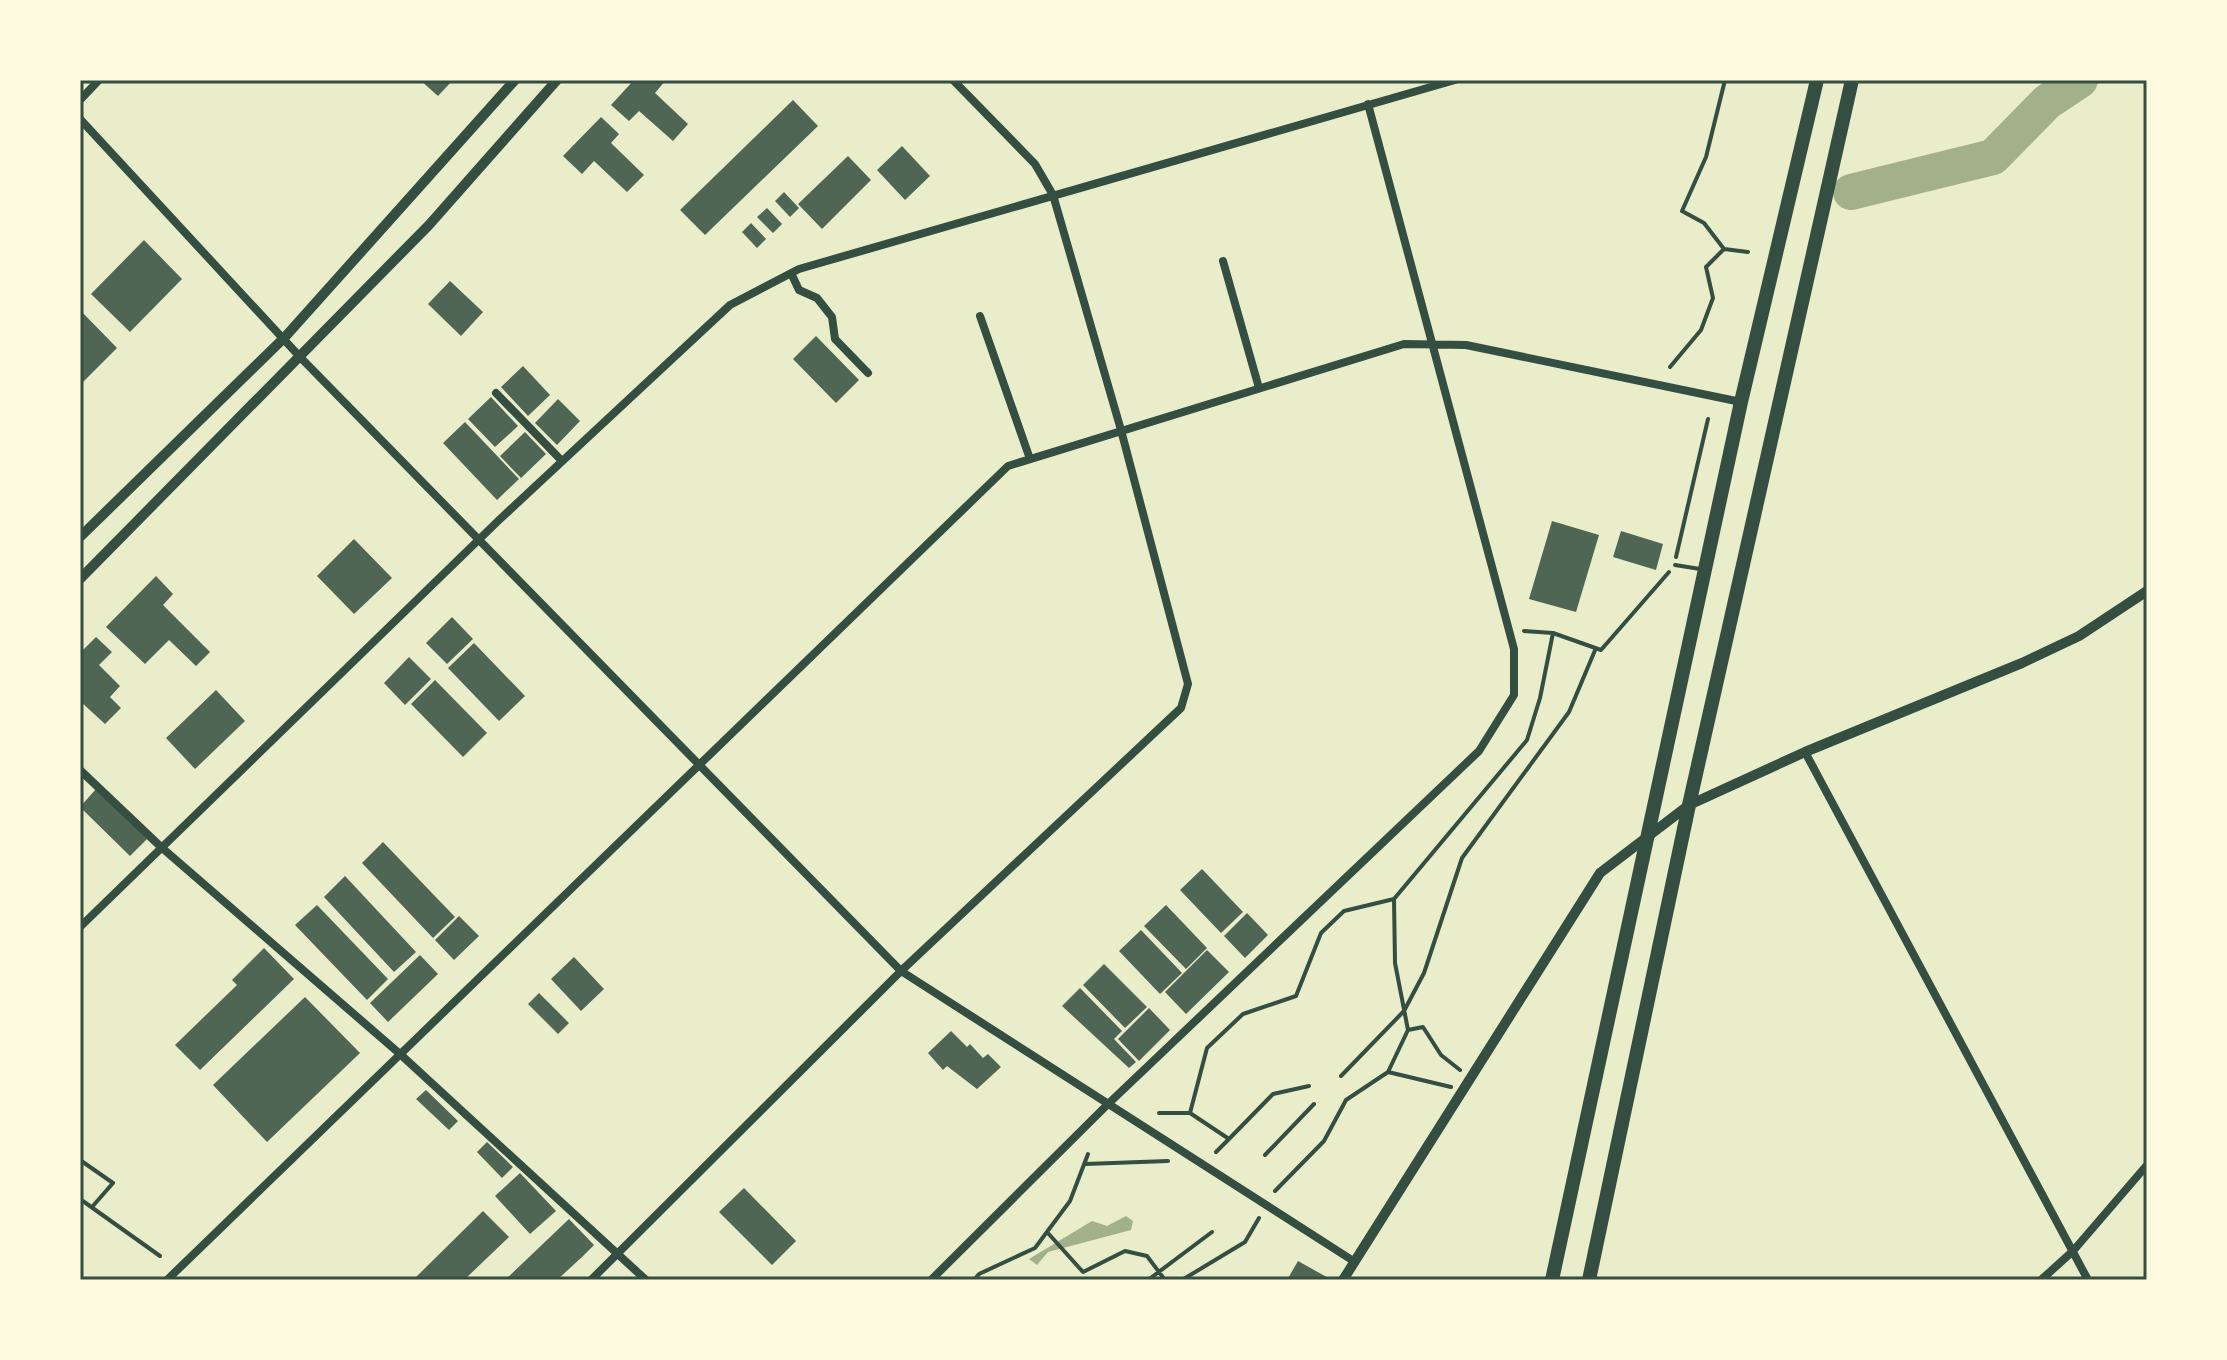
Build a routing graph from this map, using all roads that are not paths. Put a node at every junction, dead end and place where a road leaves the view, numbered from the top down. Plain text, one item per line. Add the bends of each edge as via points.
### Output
1 (99, 80) edge
2 (515, 80) edge
3 (557, 80) edge
4 (953, 80) edge
5 (1455, 80) edge
6 (1817, 80) edge
7 (1852, 80) edge
8 (80, 100) edge
9 (1368, 104) junction
10 (80, 119) edge
11 (1053, 195) junction
12 (1223, 261) dead end
13 (791, 273) junction
14 (980, 316) dead end
15 (285, 337) junction
16 (1430, 345) junction
17 (301, 358) junction
18 (868, 373) dead end
19 (1259, 388) junction
20 (496, 393) dead end
21 (1741, 402) junction
22 (1121, 430) junction
23 (1030, 459) junction
24 (562, 461) junction
25 (80, 537) edge
26 (480, 539) junction
27 (1675, 565) road end
28 (1707, 570) junction
29 (80, 579) edge
30 (2147, 591) edge
31 (1805, 752) junction
32 (699, 767) junction
33 (80, 770) edge
34 (1689, 805) junction
35 (1652, 830) junction
36 (161, 847) junction
37 (80, 927) edge
38 (901, 971) junction
39 (400, 1054) junction
40 (1107, 1105) junction
41 (2147, 1165) edge
42 (2073, 1251) junction
43 (619, 1253) junction
44 (1355, 1262) junction
45 (167, 1280) edge
46 (591, 1280) edge
47 (646, 1280) edge
48 (931, 1280) edge
49 (1343, 1280) edge
50 (1552, 1280) edge
51 (1589, 1280) edge
52 (2041, 1280) edge
53 (2088, 1280) edge

1 - 8 street
2 - 15 street
3 - 17 street via 429,225
4 - 11 street via 1035,164
5 - 9 street
6 - 21 main road
7 - 34 main road
9 - 11 street
9 - 16 street
10 - 15 street
11 - 13 street
11 - 22 street
12 - 19 street
13 - 18 street via 799,290 817,298 832,317 835,339
13 - 24 street via 730,305
14 - 23 street
15 - 17 street
15 - 25 street
16 - 19 street via 1404,344
16 - 21 street via 1466,345
16 - 40 street via 1510,632 1514,695 1479,751
17 - 26 street
17 - 29 street
19 - 22 street
20 - 24 street
21 - 28 main road
22 - 23 street
22 - 38 street via 1188,684 1181,708
23 - 32 street via 1008,466
24 - 26 street
26 - 32 street
26 - 36 street
27 - 28 lane
28 - 35 main road
30 - 31 street via 2079,636 2022,663
31 - 34 street
31 - 42 street
32 - 38 street
32 - 39 street
33 - 36 street
34 - 35 street
34 - 51 main road
35 - 44 street via 1600,873
35 - 50 main road
36 - 37 street
36 - 39 street
38 - 40 street
38 - 43 street
39 - 43 street
39 - 45 street
40 - 44 street
40 - 48 street
41 - 42 street
42 - 52 street
42 - 53 street
43 - 46 street
43 - 47 street
44 - 49 street

